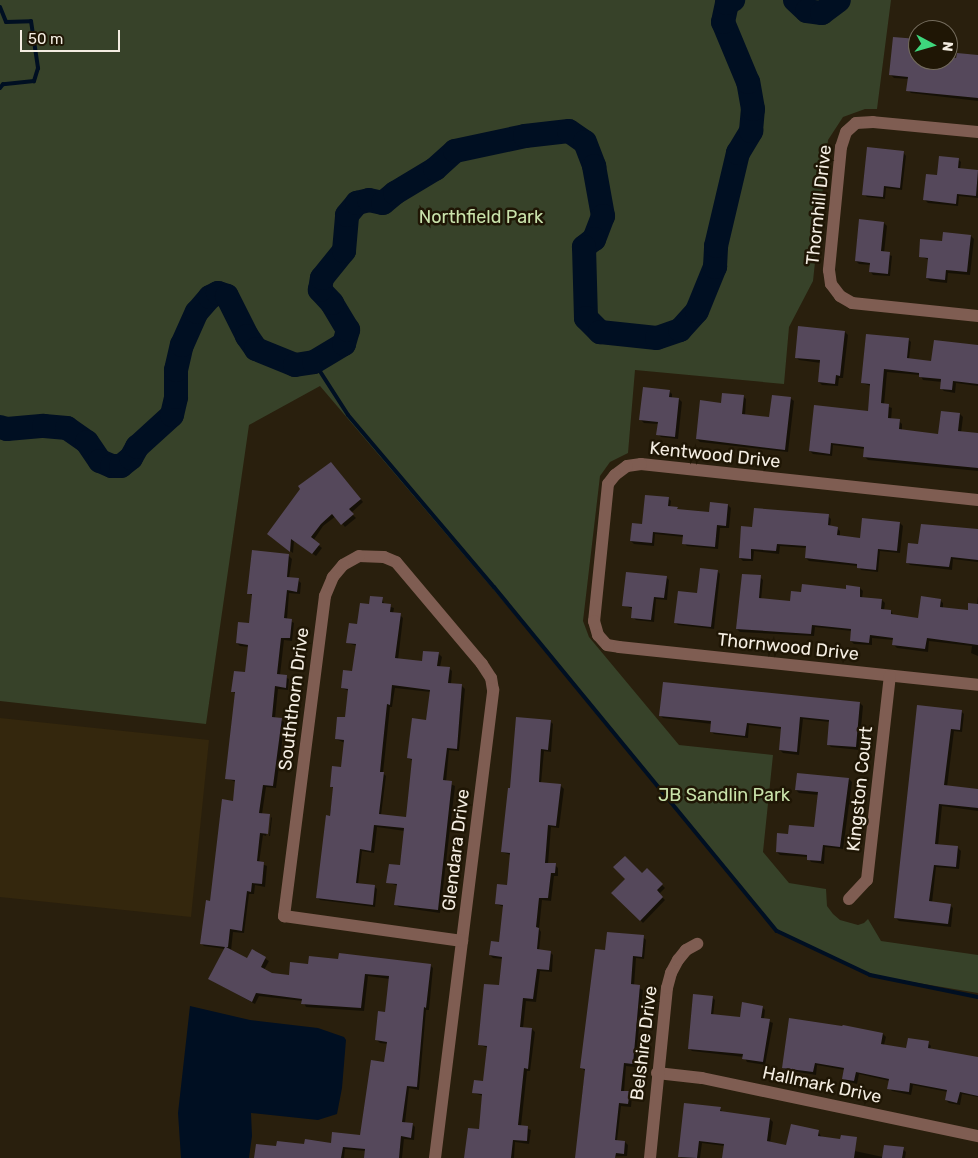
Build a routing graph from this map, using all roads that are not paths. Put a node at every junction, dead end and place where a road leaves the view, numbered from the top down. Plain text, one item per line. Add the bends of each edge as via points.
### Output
1 (978, 132) edge
2 (978, 316) edge
3 (978, 500) edge
4 (407, 576) joint
5 (598, 635) joint
6 (890, 676) junction
7 (978, 685) edge
8 (849, 899) dead end
9 (462, 941) junction
10 (696, 944) dead end
11 (657, 1073) junction
12 (978, 1136) edge
13 (435, 1158) edge
14 (650, 1158) edge

1 - 2 street, Thornhill Drive via 873,122 856,123 846,132 841,147 829,270 831,284 840,296 852,303
3 - 5 street, Kentwood Drive via 641,464 627,466 608,484 594,621
4 - 9 street, Glendara Drive via 482,664 491,678 493,690
4 - 9 street, Souththorn Drive via 396,562 384,557 359,556 343,565 333,577 326,596 284,916
5 - 6 street, Thornwood Drive via 607,645 619,647
6 - 7 street, Thornwood Drive
6 - 8 street, Kingston Court via 868,880
9 - 13 street, Glendara Drive
10 - 11 street, Belshire Drive via 686,950 671,973
11 - 12 street, Hallmark Drive via 702,1078
11 - 14 street, Belshire Drive

